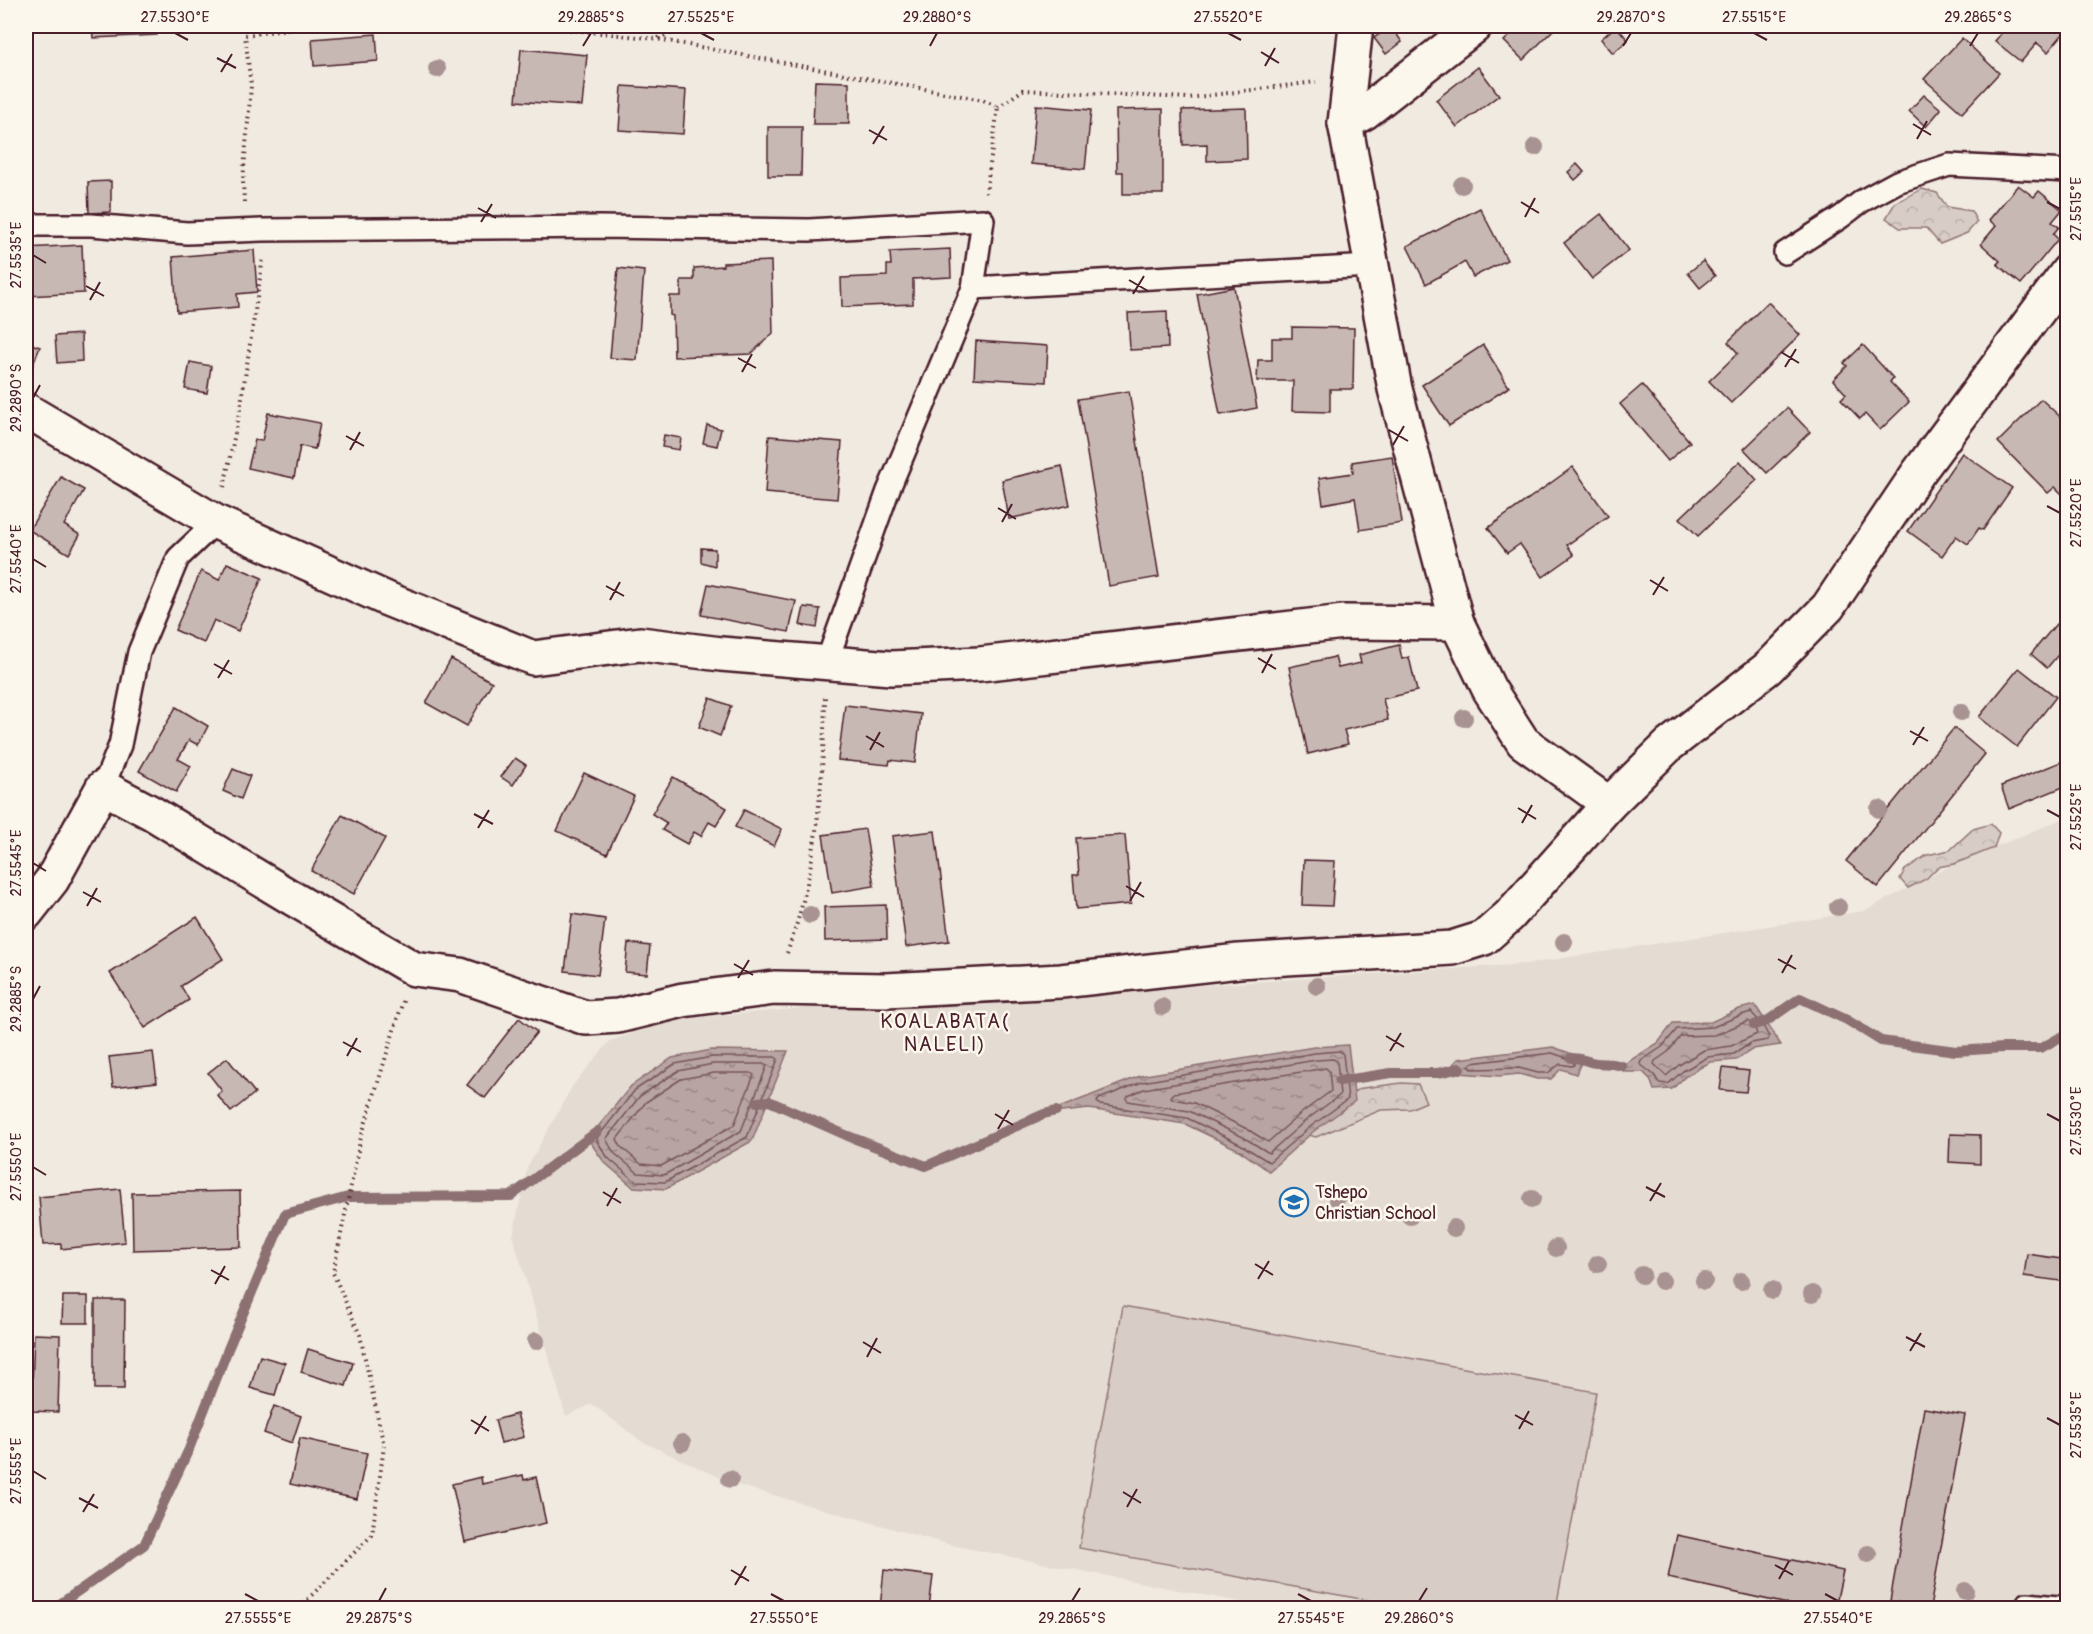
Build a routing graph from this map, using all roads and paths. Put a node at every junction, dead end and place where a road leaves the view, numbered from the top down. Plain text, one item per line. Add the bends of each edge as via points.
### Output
1 (319, 26) edge
2 (534, 26) edge
3 (690, 26) edge
4 (1356, 26) edge
5 (1475, 26) edge
6 (657, 39) junction
7 (1350, 78) junction
8 (998, 107) junction
9 (1345, 123) junction
10 (2067, 171) edge
11 (982, 220) junction
12 (26, 225) edge
13 (253, 230) junction
14 (1785, 253) dead end
15 (1371, 266) junction
16 (2067, 271) edge
17 (973, 288) junction
18 (26, 410) edge
19 (216, 522) junction
20 (1457, 622) junction
21 (826, 664) junction
22 (102, 787) junction
23 (1609, 804) junction
24 (26, 913) edge
25 (414, 969) junction
26 (774, 988) junction
27 (2027, 1604) dead end
28 (299, 1608) edge
29 (2067, 1608) edge

1 - 13 path via 245,35 251,86 243,181
2 - 6 path
3 - 6 path
4 - 7 street
5 - 9 street via 1365,112
6 - 8 path via 983,100
7 - 8 path via 1188,98 1023,90
7 - 9 street
8 - 11 path
9 - 15 street
10 - 14 lane via 1949,165 1897,182
11 - 13 lane via 809,230
11 - 17 lane
12 - 13 lane via 91,225 187,233
13 - 19 path via 263,260 243,393
15 - 17 lane
15 - 20 street via 1395,389
16 - 23 street via 1918,473 1828,607 1768,668 1668,745
17 - 21 lane via 888,490
18 - 19 street
19 - 21 street via 387,599 533,658 640,644
19 - 22 lane via 178,558 139,652 120,745
20 - 21 street via 1344,622 980,664 891,668
20 - 23 street via 1489,689 1523,742
21 - 26 path via 824,755 814,844 797,926
22 - 24 street via 52,880
22 - 25 street
23 - 26 street via 1509,916 1484,938 1452,948 1239,961 1061,981 886,990
25 - 26 street via 460,975 586,1018 618,1016 683,1000
25 - 28 path via 360,1141 333,1274 360,1335 384,1446 372,1535
27 - 29 lane

